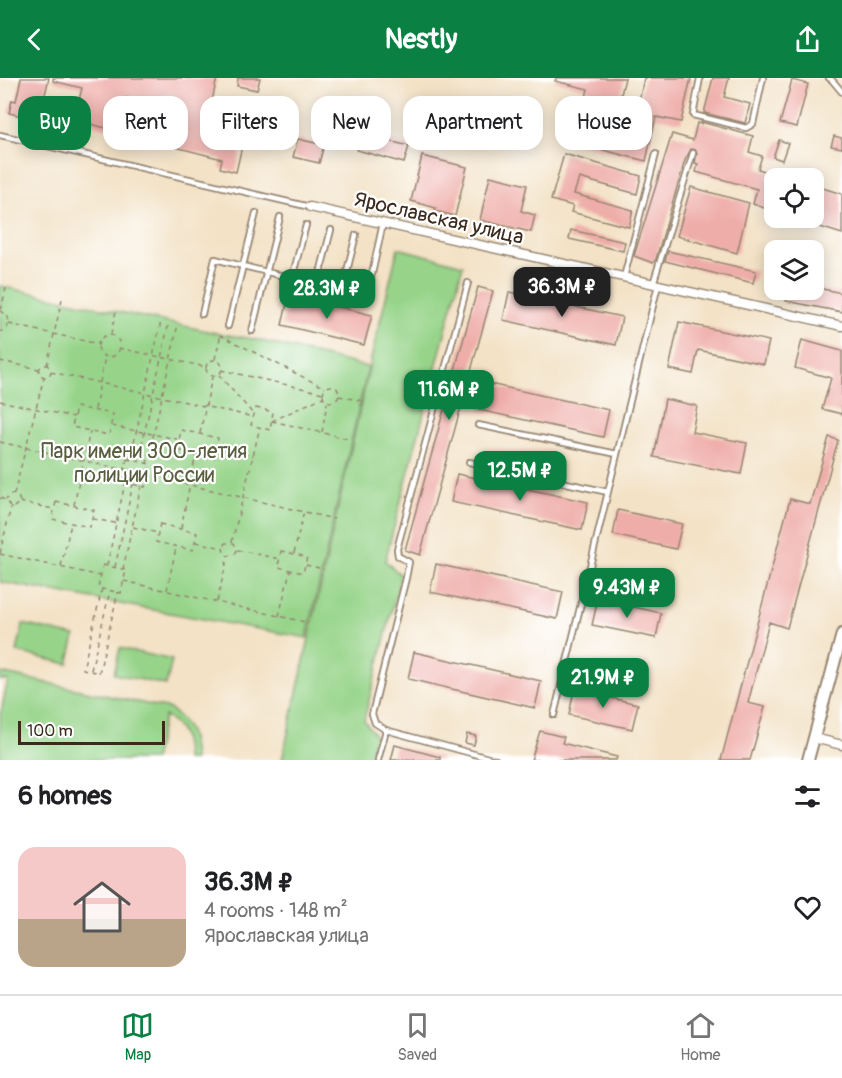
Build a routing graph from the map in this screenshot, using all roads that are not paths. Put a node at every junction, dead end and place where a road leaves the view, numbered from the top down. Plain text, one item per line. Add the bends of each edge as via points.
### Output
1 (700, 78) edge
2 (763, 78) edge
3 (829, 78) edge
4 (842, 92) edge
5 (0, 135) edge
6 (693, 153) dead end
7 (656, 154) dead end
8 (310, 207) joint
9 (256, 213) dead end
10 (280, 217) dead end
11 (383, 224) junction
12 (306, 225) dead end
13 (331, 230) dead end
14 (356, 235) dead end
15 (243, 266) junction
16 (266, 272) junction
17 (624, 277) junction
18 (292, 278) junction
19 (468, 283) dead end
20 (655, 284) junction
21 (317, 285) junction
22 (342, 291) junction
23 (202, 314) dead end
24 (228, 326) dead end
25 (842, 326) edge
26 (252, 331) dead end
27 (478, 424) dead end
28 (617, 454) junction
29 (469, 462) dead end
30 (608, 492) junction
31 (842, 634) edge
32 (554, 715) dead end
33 (386, 730) junction
34 (814, 738) junction
35 (842, 745) edge
36 (378, 760) edge
37 (496, 760) edge
38 (808, 760) edge

1 - 2 lane via 693,115 746,128 753,124
3 - 4 lane
5 - 8 lane
6 - 20 lane
7 - 17 lane
8 - 11 street, Ярославская улица
9 - 15 lane
10 - 16 lane
11 - 17 street, Ярославская улица
11 - 22 lane via 367,297
12 - 18 lane
13 - 21 lane
14 - 22 lane
15 - 16 lane
15 - 23 lane via 215,259
15 - 24 lane
16 - 18 lane
16 - 26 lane
17 - 20 street, Ярославская улица
18 - 21 lane
19 - 33 lane via 397,549 398,556 409,562 372,714 375,723
20 - 25 street, Ярославская улица
20 - 28 lane
21 - 22 lane
27 - 28 lane
28 - 30 lane
29 - 30 lane
30 - 32 lane
31 - 34 street
33 - 36 lane
33 - 37 lane
34 - 35 street
34 - 38 street

